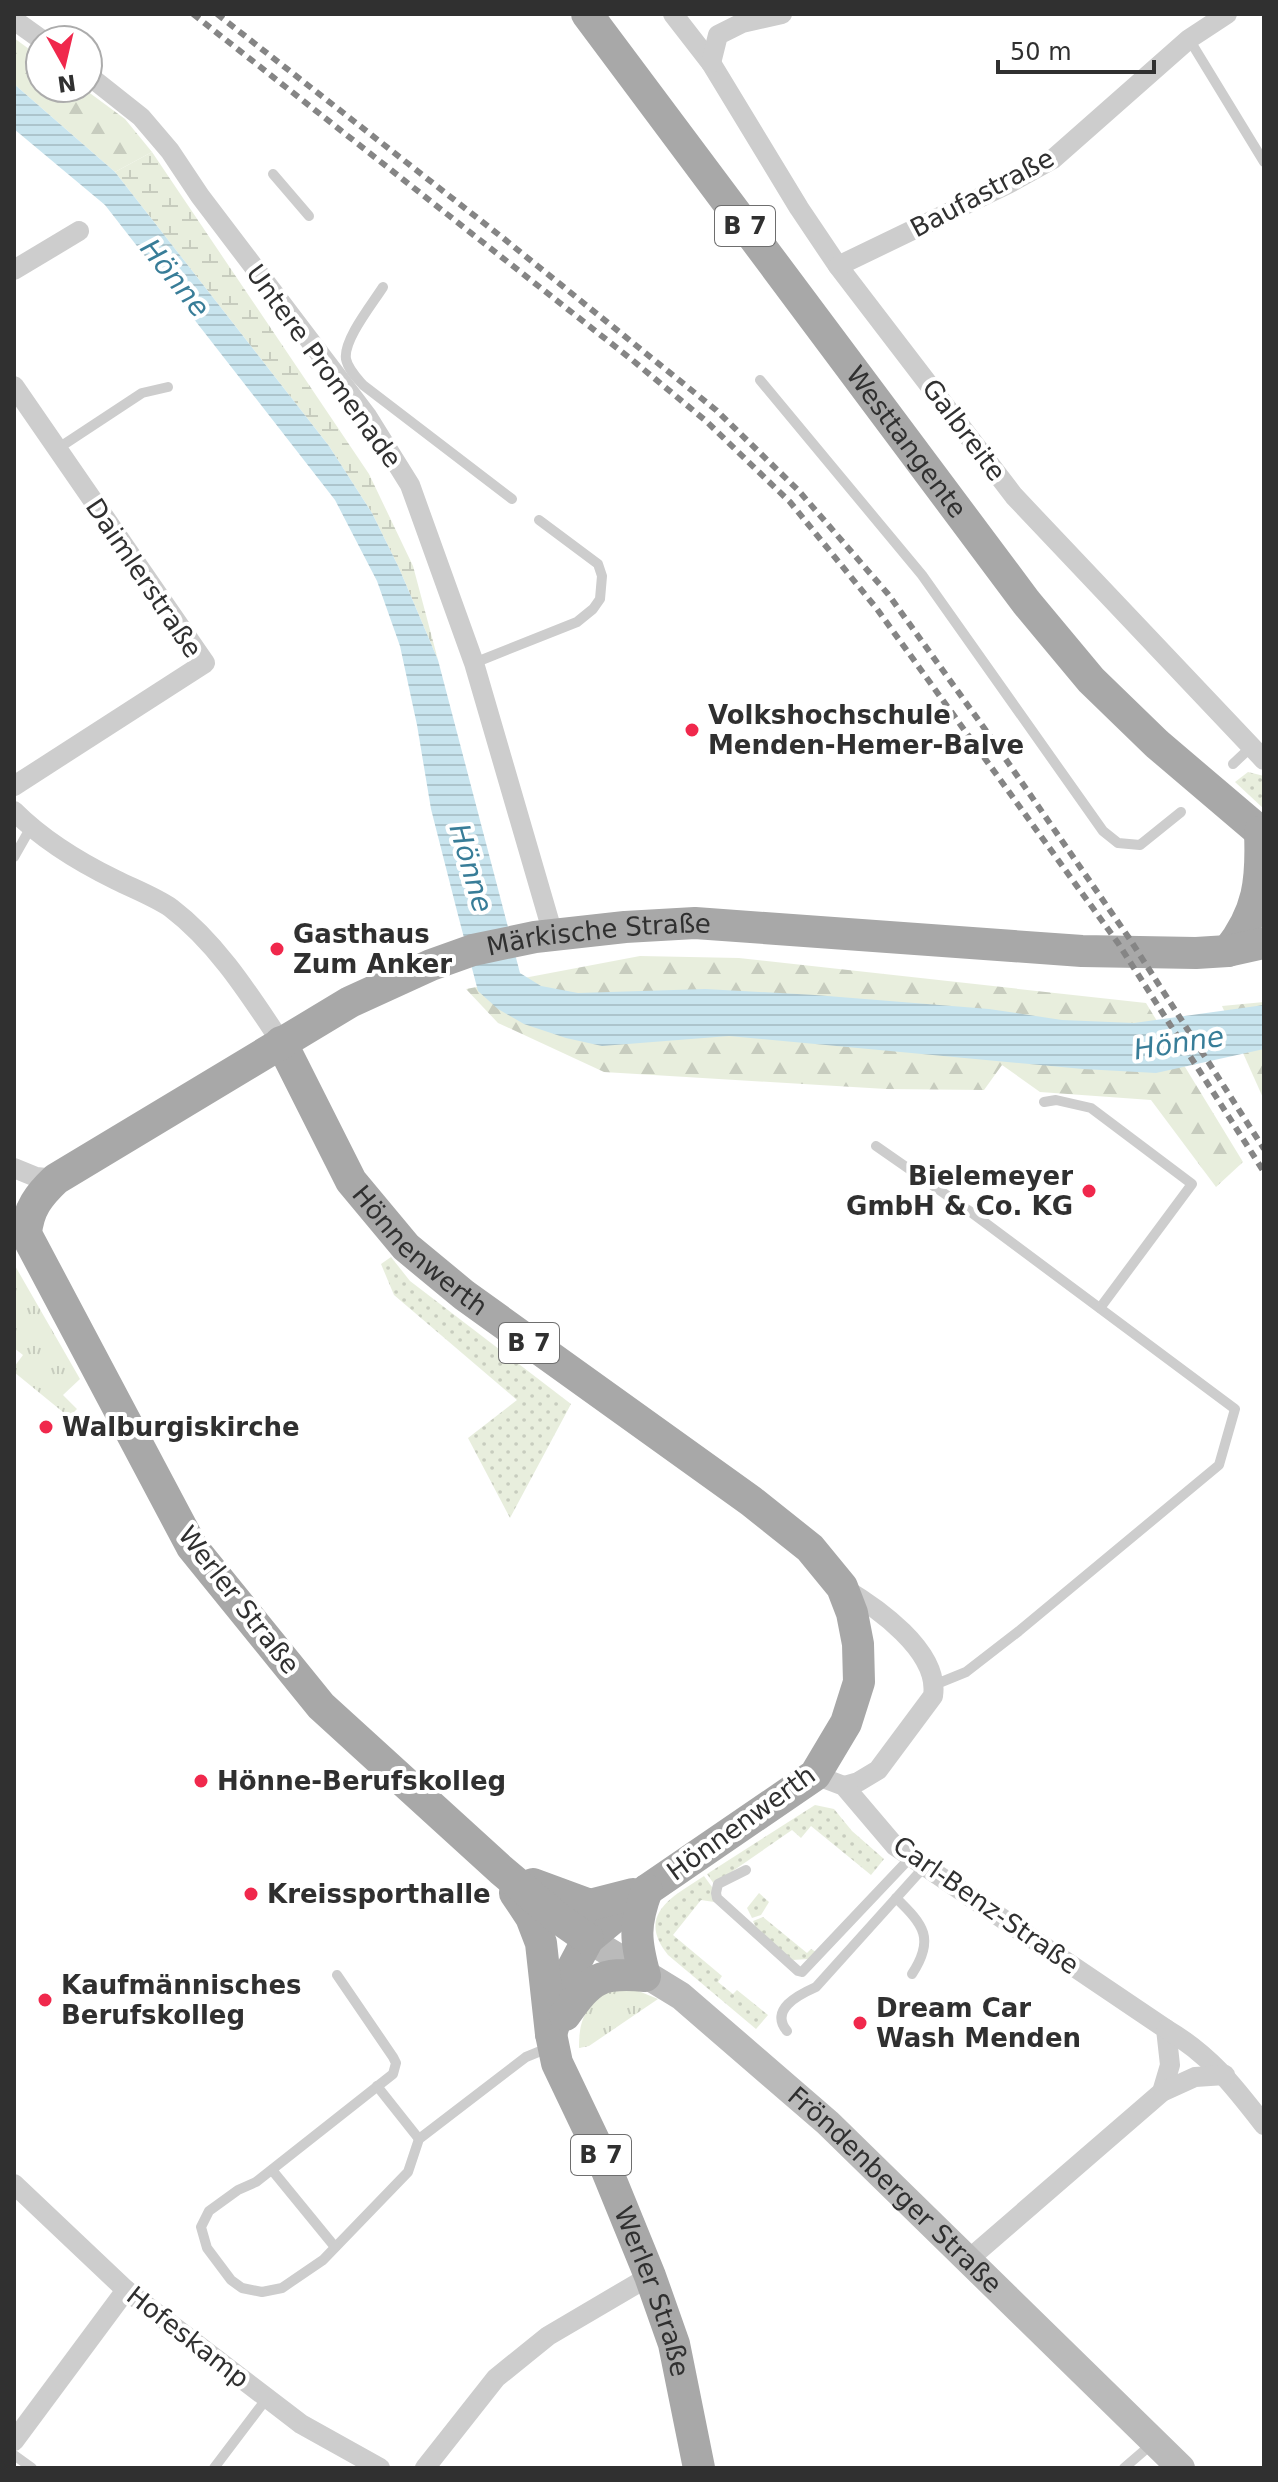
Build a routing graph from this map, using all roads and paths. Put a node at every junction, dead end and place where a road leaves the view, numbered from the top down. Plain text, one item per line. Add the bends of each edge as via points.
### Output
1 (587, 14) edge
2 (673, 14) edge
3 (782, 14) edge
4 (1227, 14) edge
5 (1189, 39) junction
6 (711, 63) junction
7 (104, 88) edge
8 (1264, 162) edge
9 (273, 174) dead end
10 (309, 216) dead end
11 (79, 231) dead end
12 (838, 266) junction
13 (14, 270) edge
14 (383, 287) dead end
15 (760, 380) dead end
16 (14, 386) edge
17 (168, 387) dead end
18 (57, 449) junction
19 (512, 499) dead end
20 (539, 520) dead end
21 (474, 663) junction
22 (1257, 754) edge
23 (1233, 764) dead end
24 (14, 786) edge
25 (14, 811) edge
26 (1181, 812) dead end
27 (31, 827) junction
28 (1263, 834) edge
29 (14, 857) edge
30 (544, 935) junction
31 (1264, 943) edge
32 (1228, 951) junction
33 (1264, 955) edge
34 (281, 1042) junction
35 (1044, 1102) dead end
36 (876, 1146) dead end
37 (14, 1168) edge
38 (56, 1179) junction
39 (18, 1235) edge
40 (1100, 1308) junction
41 (842, 1587) junction
42 (934, 1685) junction
43 (829, 1780) junction
44 (918, 1862) junction
45 (501, 1870) junction
46 (746, 1870) dead end
47 (647, 1890) junction
48 (896, 1898) junction
49 (588, 1939) junction
50 (912, 1974) dead end
51 (337, 1975) dead end
52 (645, 1976) junction
53 (1166, 2029) junction
54 (787, 2031) dead end
55 (553, 2040) junction
56 (1225, 2075) junction
57 (377, 2086) junction
58 (1162, 2092) junction
59 (1264, 2125) edge
60 (419, 2139) junction
61 (272, 2170) junction
62 (14, 2184) edge
63 (335, 2247) junction
64 (969, 2259) junction
65 (650, 2276) junction
66 (126, 2290) junction
67 (267, 2398) junction
68 (14, 2441) edge
69 (1155, 2442) junction
70 (14, 2455) edge
71 (32, 2468) edge
72 (214, 2468) edge
73 (380, 2468) edge
74 (425, 2468) edge
75 (699, 2468) edge
76 (1124, 2468) edge
77 (1181, 2468) edge

1 - 28 main road, Westtangente / B 7 via 1026,602 1091,680
2 - 6 street, Galbreite
3 - 6 street via 718,35
4 - 5 street, Baufastraße
5 - 8 lane
5 - 12 street, Baufastraße via 1053,159
6 - 12 street, Galbreite
7 - 21 street, Untere Promenade via 141,117 170,151 367,416 410,485
9 - 10 lane
11 - 13 street
12 - 22 street, Galbreite via 1014,496
14 - 19 lane via 350,339 349,368 363,385
15 - 26 lane via 922,575 1103,831 1118,843 1140,845
16 - 18 street, Daimlerstraße
17 - 18 lane via 142,393
18 - 24 street, Daimlerstraße via 205,663
20 - 21 lane via 598,564 600,599 577,622
21 - 30 street, Untere Promenade
22 - 23 lane
25 - 27 street
27 - 29 lane
27 - 34 street via 78,861 169,907 201,934
28 - 32 main road, B 7 via 1255,904 1246,929
30 - 32 main road, Märkische Straße via 695,923 1082,951
30 - 34 main road, Märkische Straße via 431,965 350,1002
31 - 32 main road, Märkische Straße
32 - 33 main road
34 - 38 main road, Märkische Straße
34 - 41 main road, Hönnenwerth / B 7 via 351,1181 406,1247 464,1295 751,1501 810,1548
35 - 40 lane via 1091,1108 1192,1184
36 - 40 lane
37 - 38 street
38 - 39 main road, Märkische Straße via 38,1196
39 - 45 main road, Werler Straße via 192,1547 321,1706
40 - 42 lane via 1235,1409 1219,1465 966,1672
41 - 42 street, Hönnenwerth via 875,1606 927,1662
41 - 43 main road, Hönnenwerth / B 7 via 858,1644 859,1682
42 - 43 street, Hönnenwerth via 933,1696 878,1770 858,1782
43 - 44 street, Carl-Benz-Straße
43 - 47 main road, Hönnenwerth / B 7
44 - 46 lane via 802,1972 717,1898 718,1884
44 - 48 lane
44 - 53 street, Carl-Benz-Straße
45 - 47 main road via 590,1905
45 - 49 main road, Werler Straße
45 - 55 main road, Werler Straße / B 7 via 541,1943
47 - 49 main road, Hönnenwerth / B 7
47 - 52 main road via 636,1928
48 - 50 lane via 926,1937 925,1951
48 - 54 lane via 816,1987 792,1998 781,2017
49 - 52 main road, Fröndenberger Straße
49 - 55 main road, B 7 via 571,1971
51 - 57 lane via 396,2063 393,2074
52 - 55 main road via 611,1974 592,1981
52 - 64 main road, Fröndenberger Straße via 681,1996 770,2072
53 - 56 street, Carl-Benz-Straße
53 - 58 street via 1170,2065
55 - 60 lane
55 - 65 main road, Werler Straße / B 7 via 557,2063
56 - 58 street via 1195,2077
56 - 59 street, Carl-Benz-Straße
57 - 60 lane
57 - 61 lane
58 - 64 street
60 - 63 lane via 408,2172
61 - 63 lane
61 - 63 lane via 203,2220 207,2248 231,2280 252,2291 282,2288
62 - 66 street, Hofeskamp
64 - 69 main road, Fröndenberger Straße
65 - 74 street via 548,2336 496,2378
65 - 75 main road, Werler Straße / B 7 via 674,2344
66 - 67 street, Hofeskamp
66 - 68 street
67 - 72 lane
67 - 73 street, Hofeskamp via 301,2424
69 - 76 lane
69 - 77 main road, Fröndenberger Straße
70 - 71 lane

